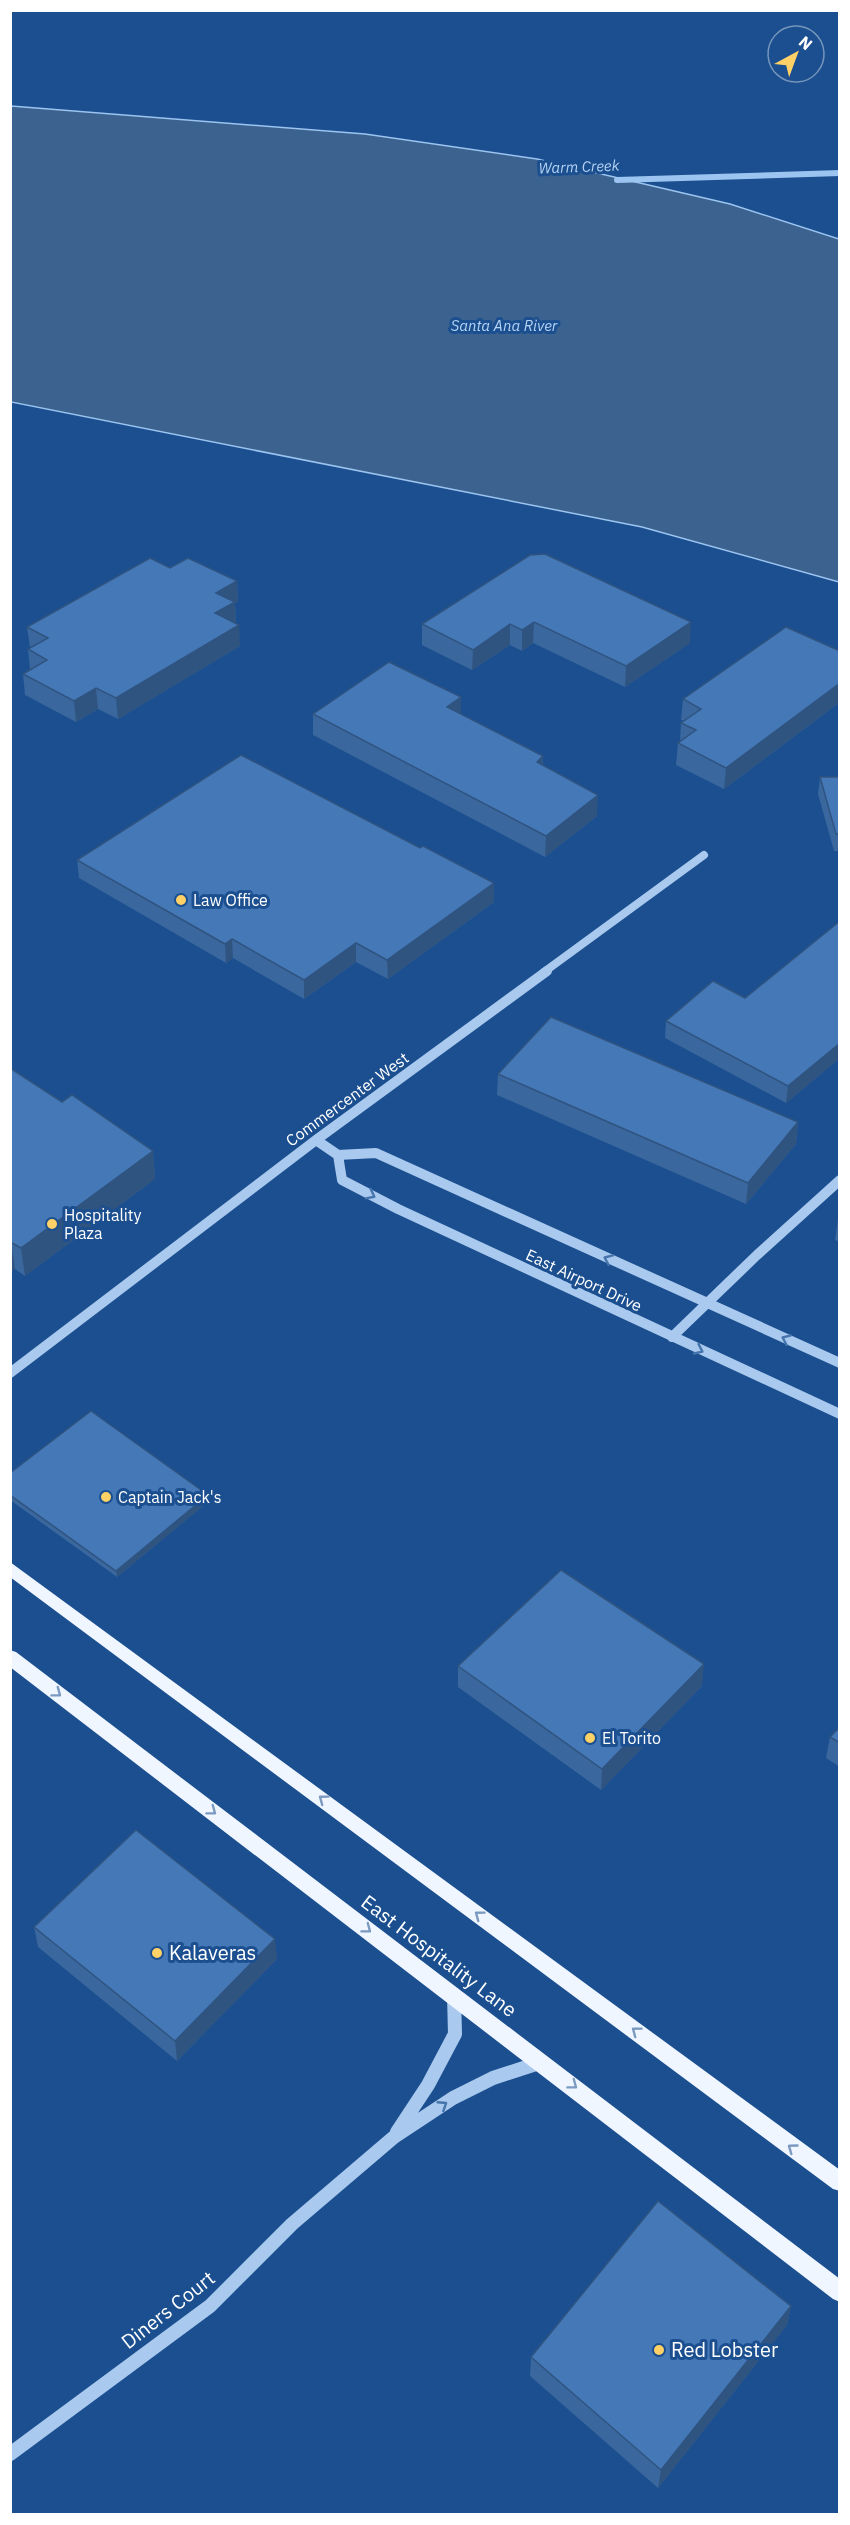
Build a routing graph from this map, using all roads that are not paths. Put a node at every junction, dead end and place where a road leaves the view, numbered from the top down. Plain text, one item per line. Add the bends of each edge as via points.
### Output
1 (704, 855) dead end
2 (316, 1140) junction
3 (338, 1155) junction
4 (840, 1180) edge
5 (707, 1304) junction
6 (672, 1337) junction
7 (840, 1363) edge
8 (10, 1373) edge
9 (840, 1414) edge
10 (10, 1568) edge
11 (10, 1657) edge
12 (454, 1995) junction
13 (542, 2062) junction
14 (394, 2137) junction
15 (840, 2182) edge
16 (840, 2292) edge
17 (10, 2454) edge

1 - 2 street, Commercenter West
2 - 3 street
2 - 8 street, Commercenter West
5 -> 3 street, East Airport Drive via 376,1153
3 -> 6 street, East Airport Drive via 342,1180
4 - 5 street
5 - 6 street
7 -> 5 street, East Airport Drive
6 -> 9 street, East Airport Drive
15 -> 10 main road
11 -> 12 main road, East Hospitality Lane
12 - 13 main road, East Hospitality Lane
12 - 14 street, Diners Court via 455,2034
14 -> 13 street, Diners Court via 453,2098 493,2078
13 -> 16 main road, East Hospitality Lane
14 - 17 street, Diners Court via 292,2224 210,2306

